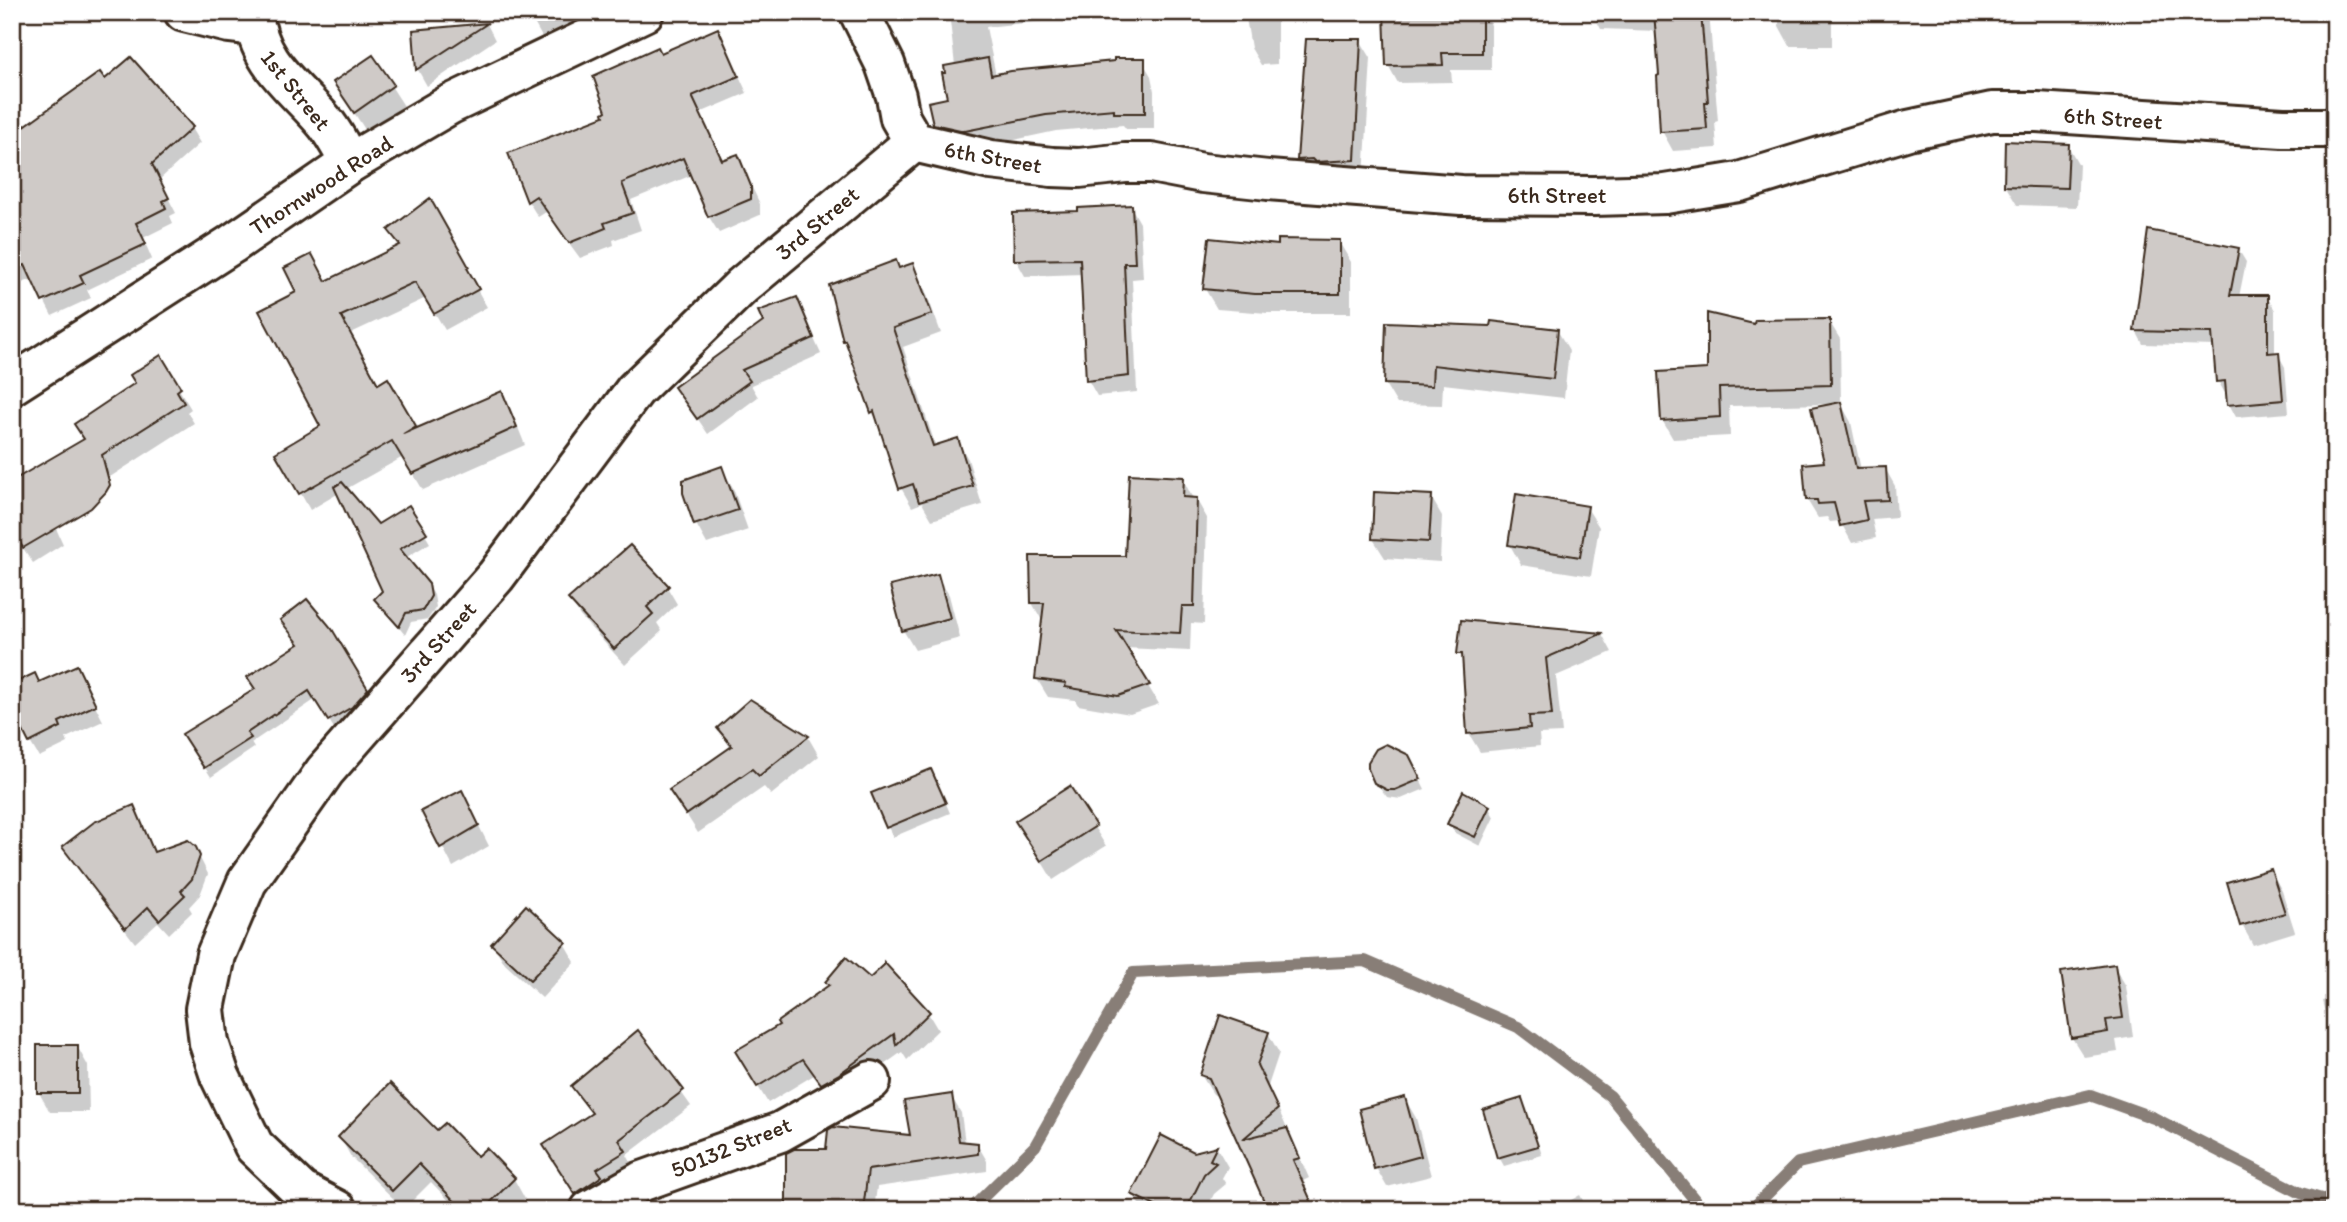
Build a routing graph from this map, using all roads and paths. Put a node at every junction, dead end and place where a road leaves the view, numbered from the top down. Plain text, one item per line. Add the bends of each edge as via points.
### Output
1 (184, 12) edge
2 (644, 12) edge
3 (859, 12) edge
4 (254, 19) edge
5 (2335, 128) edge
6 (914, 142) junction
7 (350, 163) junction
8 (12, 385) edge
9 (871, 1081) dead end
10 (337, 1210) edge
11 (590, 1210) edge

1 - 4 street via 229,23
2 - 7 street, Thornwood Road via 449,105
3 - 6 street, 6th Street via 884,64 900,118
4 - 7 street, 1st Street via 271,66 328,127
5 - 6 street, 6th Street via 1992,112 1908,130 1739,182 1665,194 1594,196 1461,195 1268,180 1151,163 1052,167 992,160
6 - 10 street, 3rd Street via 742,286 635,390 496,576 325,771 247,882 216,955 205,1009 209,1044 254,1146 301,1191
7 - 8 street, Thornwood Road
9 - 11 street, 50132 Street via 779,1132 640,1182

